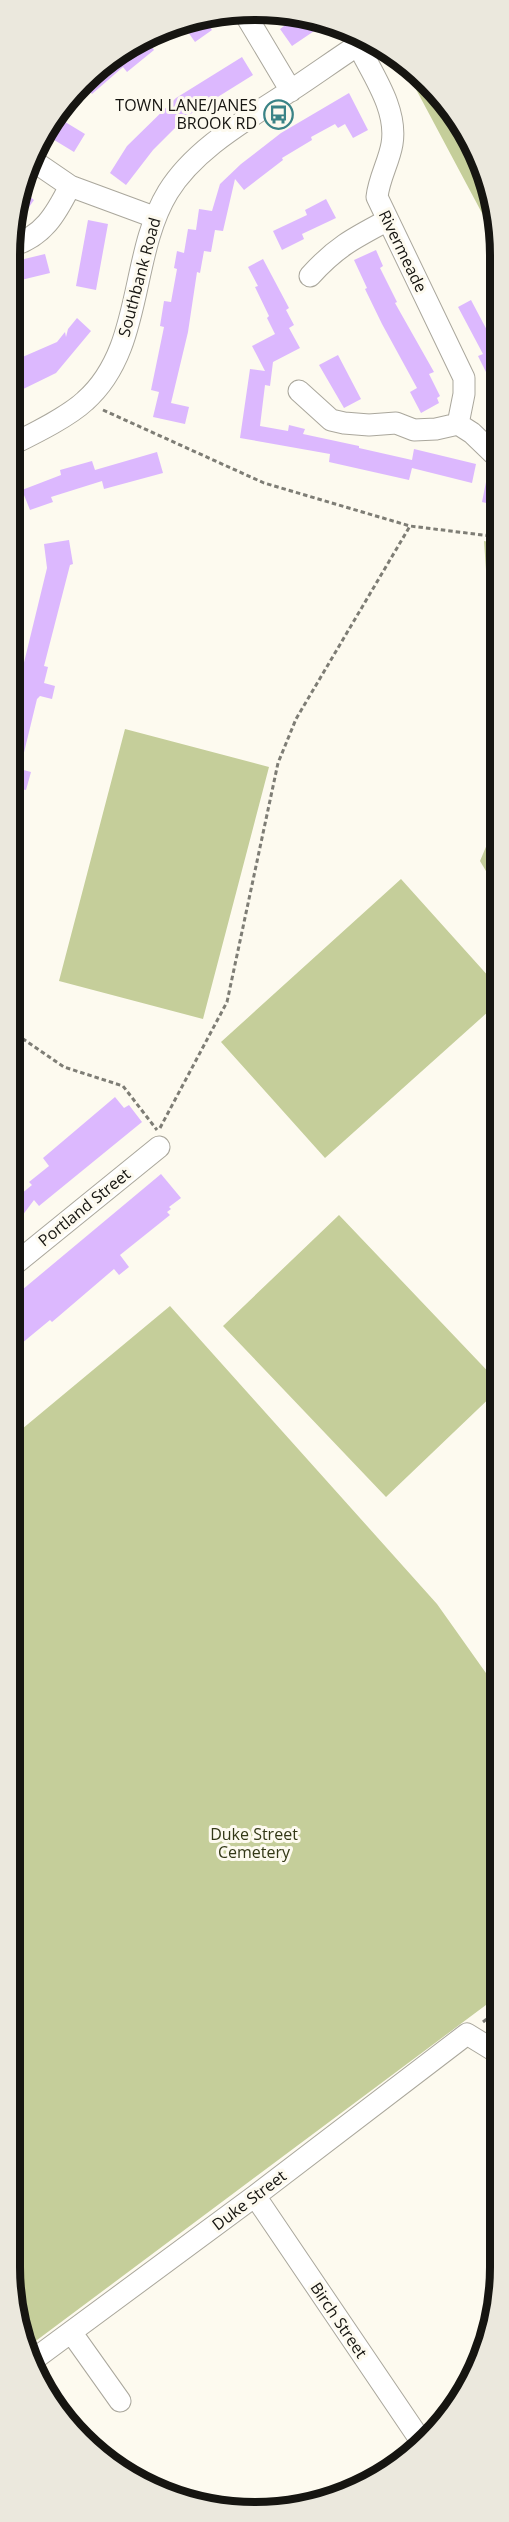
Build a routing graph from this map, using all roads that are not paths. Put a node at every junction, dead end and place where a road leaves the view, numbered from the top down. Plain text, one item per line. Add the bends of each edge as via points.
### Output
1 (249, 20) edge
2 (360, 45) edge
3 (366, 48) edge
4 (291, 91) junction
5 (38, 164) edge
6 (70, 186) junction
7 (154, 217) junction
8 (388, 220) junction
9 (20, 244) edge
10 (310, 276) dead end
11 (299, 391) dead end
12 (458, 423) junction
13 (20, 440) edge
14 (490, 453) edge
15 (159, 1147) dead end
16 (20, 1260) edge
17 (490, 2048) edge
18 (255, 2196) junction
19 (70, 2332) junction
20 (36, 2354) edge
21 (120, 2401) dead end
22 (418, 2437) edge

1 - 4 street
2 - 4 street, Southbank Road
3 - 8 street, Rivermeade via 392,115 393,140 377,197
4 - 7 street, Southbank Road via 202,154 169,190
5 - 6 street
6 - 7 street
6 - 9 street via 43,230
7 - 13 street, Southbank Road via 117,357 85,402
8 - 10 street via 329,254
8 - 12 street, Rivermeade via 464,378
11 - 12 street via 331,420 345,423 396,423 414,430
12 - 14 street
15 - 16 street, Portland Street
17 - 18 street, Duke Street via 467,2034
18 - 19 street, Duke Street
18 - 22 street, Birch Street
19 - 20 street, Duke Street
19 - 21 street

